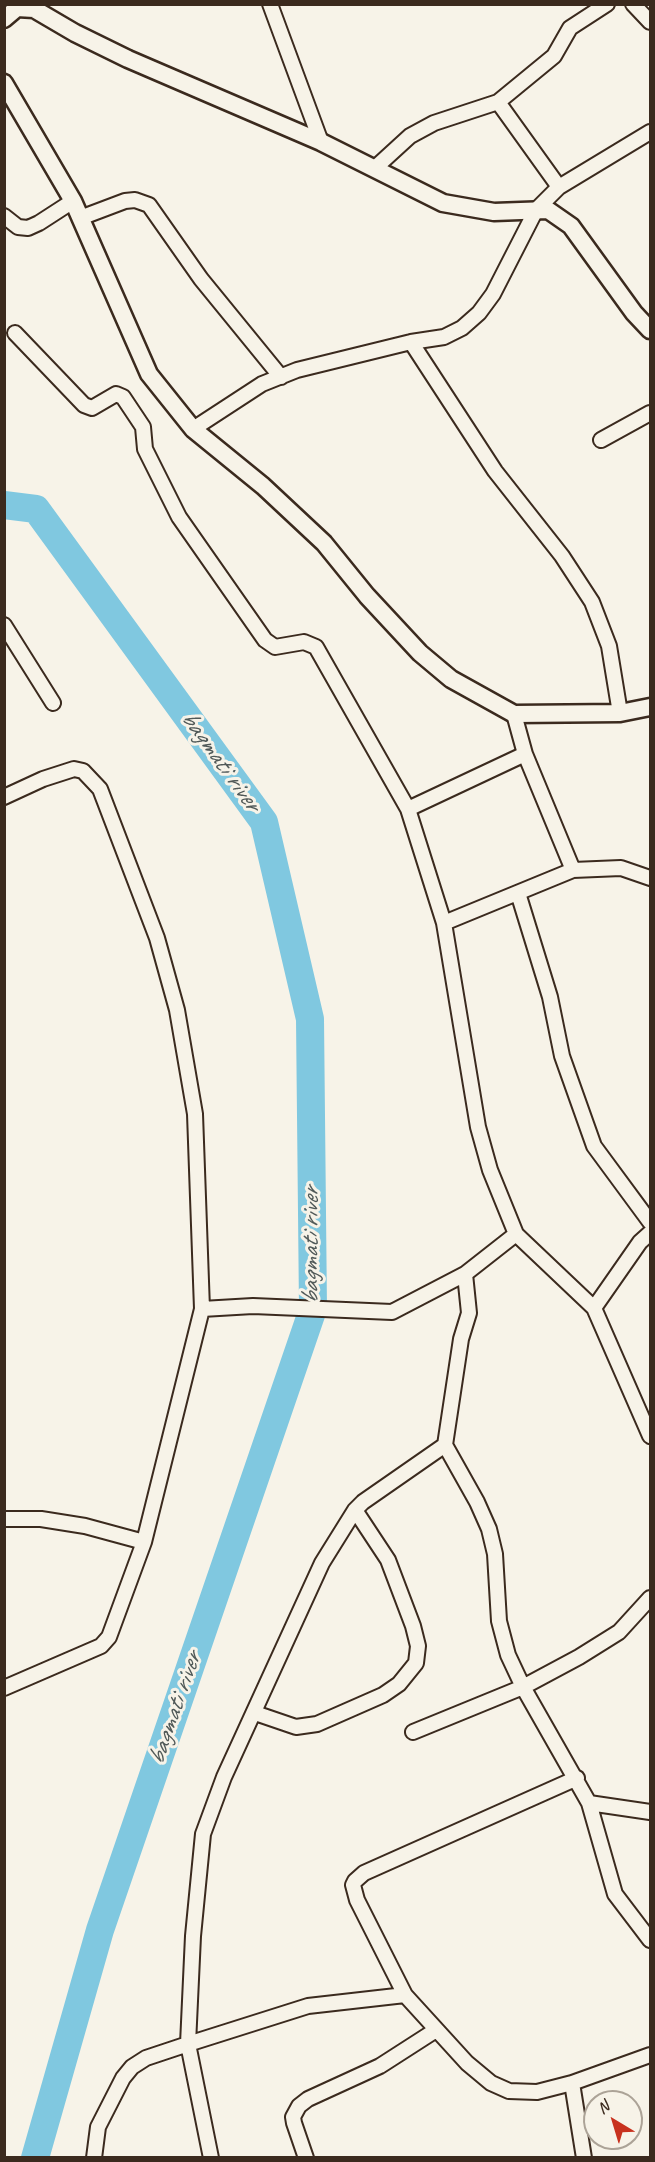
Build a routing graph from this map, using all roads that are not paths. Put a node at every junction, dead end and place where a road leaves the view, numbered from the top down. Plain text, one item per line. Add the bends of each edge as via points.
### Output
1 (270, 4) edge
2 (607, 4) edge
3 (633, 4) edge
4 (28, 6) edge
5 (4, 19) edge
6 (651, 22) edge
7 (4, 83) edge
8 (498, 102) junction
9 (651, 132) edge
10 (321, 141) junction
11 (375, 168) junction
12 (559, 187) junction
13 (73, 201) junction
14 (537, 210) junction
15 (4, 216) edge
16 (81, 218) junction
17 (651, 330) edge
18 (15, 333) dead end
19 (411, 342) junction
20 (281, 377) junction
21 (651, 413) edge
22 (193, 429) junction
23 (601, 440) dead end
24 (4, 624) edge
25 (53, 703) dead end
26 (651, 706) edge
27 (620, 712) junction
28 (514, 714) junction
29 (525, 754) junction
30 (4, 797) edge
31 (408, 809) junction
32 (573, 870) junction
33 (651, 878) edge
34 (518, 893) junction
35 (444, 923) junction
36 (651, 1222) edge
37 (651, 1233) edge
38 (516, 1234) junction
39 (465, 1274) junction
40 (594, 1308) junction
41 (202, 1309) junction
42 (651, 1436) edge
43 (445, 1445) junction
44 (355, 1510) junction
45 (4, 1519) edge
46 (144, 1542) junction
47 (651, 1598) edge
48 (523, 1687) junction
49 (4, 1688) edge
50 (255, 1713) junction
51 (413, 1732) dead end
52 (577, 1778) junction
53 (589, 1803) junction
54 (651, 1812) edge
55 (651, 1940) edge
56 (405, 1995) junction
57 (436, 2030) junction
58 (188, 2044) junction
59 (651, 2055) edge
60 (572, 2083) junction
61 (94, 2157) edge
62 (211, 2157) edge
63 (306, 2157) edge
64 (584, 2157) edge

1 - 10 street
2 - 8 street via 570,28 554,56
3 - 6 street
4 - 5 street via 17,8
4 - 10 street via 128,59
7 - 13 street
8 - 11 street via 418,131
8 - 12 street
9 - 12 street
10 - 11 street
11 - 14 street via 451,205 494,212
12 - 14 street
13 - 15 street via 28,228 18,227
13 - 16 street
14 - 17 street via 548,210 571,226 634,313
14 - 19 street via 479,313 444,337
16 - 20 street via 125,201 149,205 201,279
16 - 22 street via 149,374
18 - 31 street via 84,405 97,406 116,394 127,400 143,427 145,449 178,517 270,645 282,648 304,642 316,647
19 - 20 street
19 - 27 street via 495,471 562,556 592,602 609,646
20 - 22 street via 262,384
21 - 23 street
22 - 28 street via 298,517 420,653 451,679
24 - 25 street
26 - 27 street
27 - 28 street
28 - 29 street
29 - 31 street
29 - 32 street
30 - 41 street via 74,769 83,771 100,789 157,938 177,1010 195,1114
31 - 35 street
32 - 33 street via 621,868
32 - 34 street
34 - 35 street
34 - 36 street via 550,997 562,1056 594,1146
35 - 38 street via 478,1127 490,1170
37 - 40 street via 640,1242
38 - 39 street
38 - 40 street
39 - 41 street via 392,1312 253,1306
39 - 43 street via 469,1313 460,1339
40 - 42 street
41 - 46 street
43 - 44 street
43 - 48 street via 489,1528 502,1638
44 - 50 street via 322,1563
44 - 50 street via 388,1560 413,1626 418,1646 416,1663 410,1674 391,1689 317,1724 296,1727
45 - 46 street via 74,1524
46 - 49 street via 105,1642
47 - 48 street via 619,1632
48 - 51 street
48 - 52 street
50 - 58 street via 203,1834
52 - 53 street
52 - 56 street via 364,1873 355,1881 357,1900
53 - 54 street
53 - 55 street via 615,1894
56 - 57 street
56 - 58 street via 308,2006
57 - 60 street via 491,2083 509,2091 537,2092
57 - 63 street via 380,2066 299,2106 293,2116 294,2124
58 - 61 street via 146,2058 123,2078 98,2127
58 - 62 street
59 - 60 street
60 - 64 street

